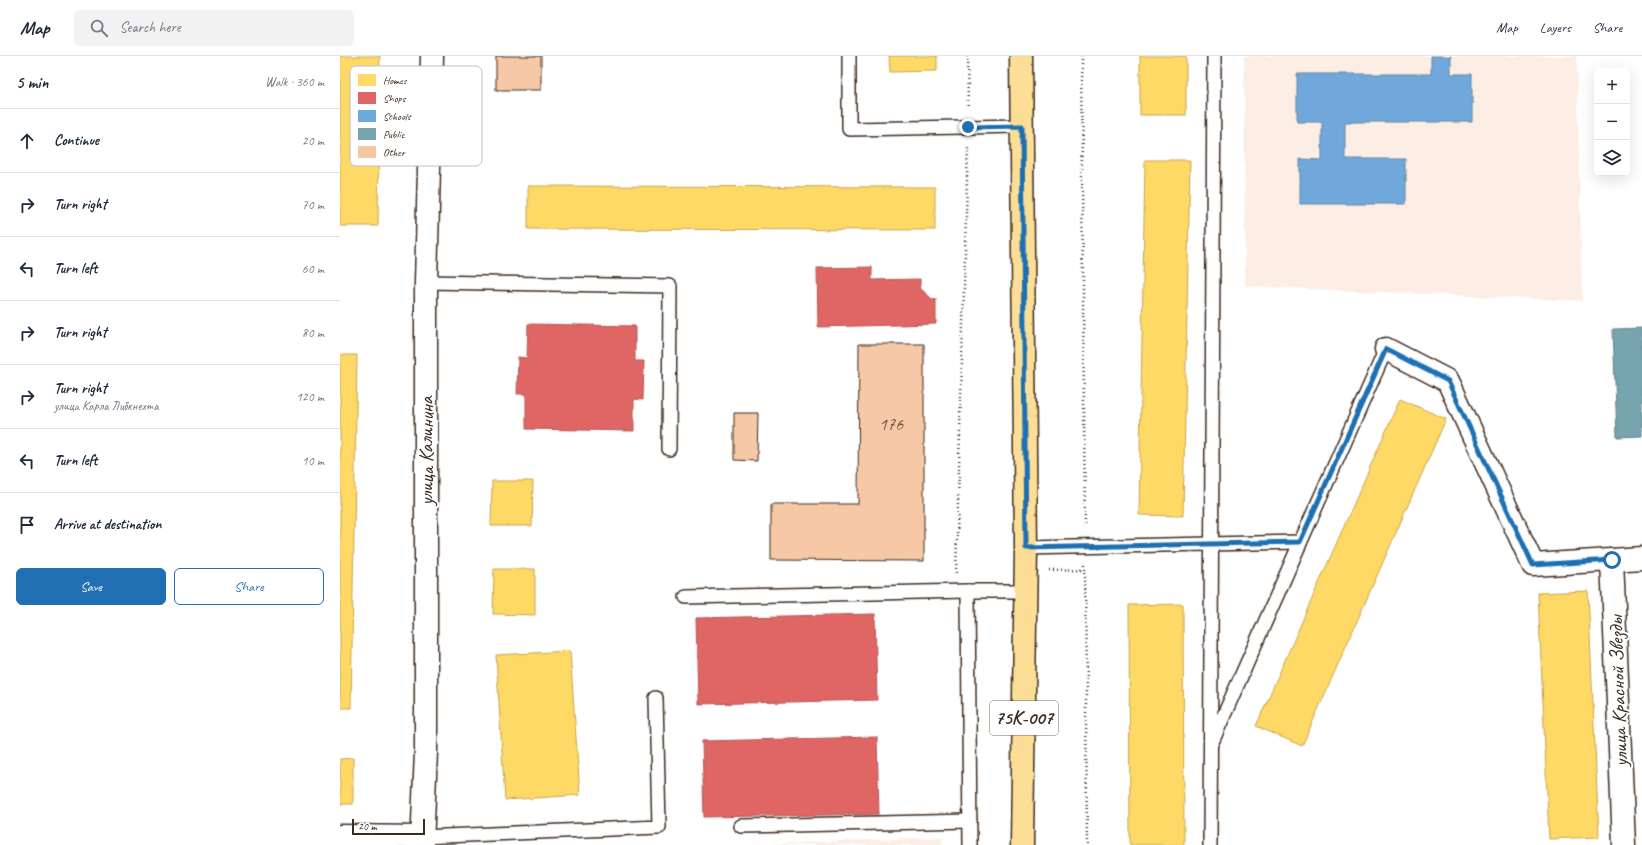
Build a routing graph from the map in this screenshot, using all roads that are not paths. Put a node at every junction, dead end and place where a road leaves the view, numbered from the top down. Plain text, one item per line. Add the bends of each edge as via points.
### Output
1 (432, 56) edge
2 (849, 56) edge
3 (1021, 56) edge
4 (1214, 56) edge
5 (432, 66) edge
6 (1022, 126) junction
7 (429, 166) edge
8 (426, 282) junction
9 (1386, 349) joint
10 (668, 449) dead end
11 (1300, 542) junction
12 (1210, 544) junction
13 (1026, 548) junction
14 (1642, 558) edge
15 (1612, 560) junction
16 (962, 591) junction
17 (1026, 591) junction
18 (686, 597) dead end
19 (656, 698) dead end
20 (1209, 748) junction
21 (970, 821) junction
22 (740, 826) dead end
23 (340, 836) edge
24 (422, 841) edge
25 (970, 845) edge
26 (1022, 845) edge
27 (1210, 845) edge
28 (1624, 845) edge

1 - 5 street, улица Калинина
2 - 6 lane via 849,128
3 - 6 main road, 75К-007
4 - 12 lane
6 - 13 main road, 75К-007
7 - 8 street, улица Калинина
8 - 10 lane via 670,286
8 - 24 street, улица Калинина via 426,752
9 - 11 lane
9 - 15 street via 1448,381 1533,565
11 - 12 lane
11 - 20 lane
12 - 13 lane
12 - 20 lane
13 - 17 main road, 75К-007
14 - 15 street
15 - 28 street, улица Красной Звезды
16 - 17 lane
16 - 18 lane
16 - 21 lane
17 - 26 main road, 75К-007
19 - 24 lane via 659,827
20 - 27 lane
21 - 22 lane
21 - 25 lane
23 - 24 street

